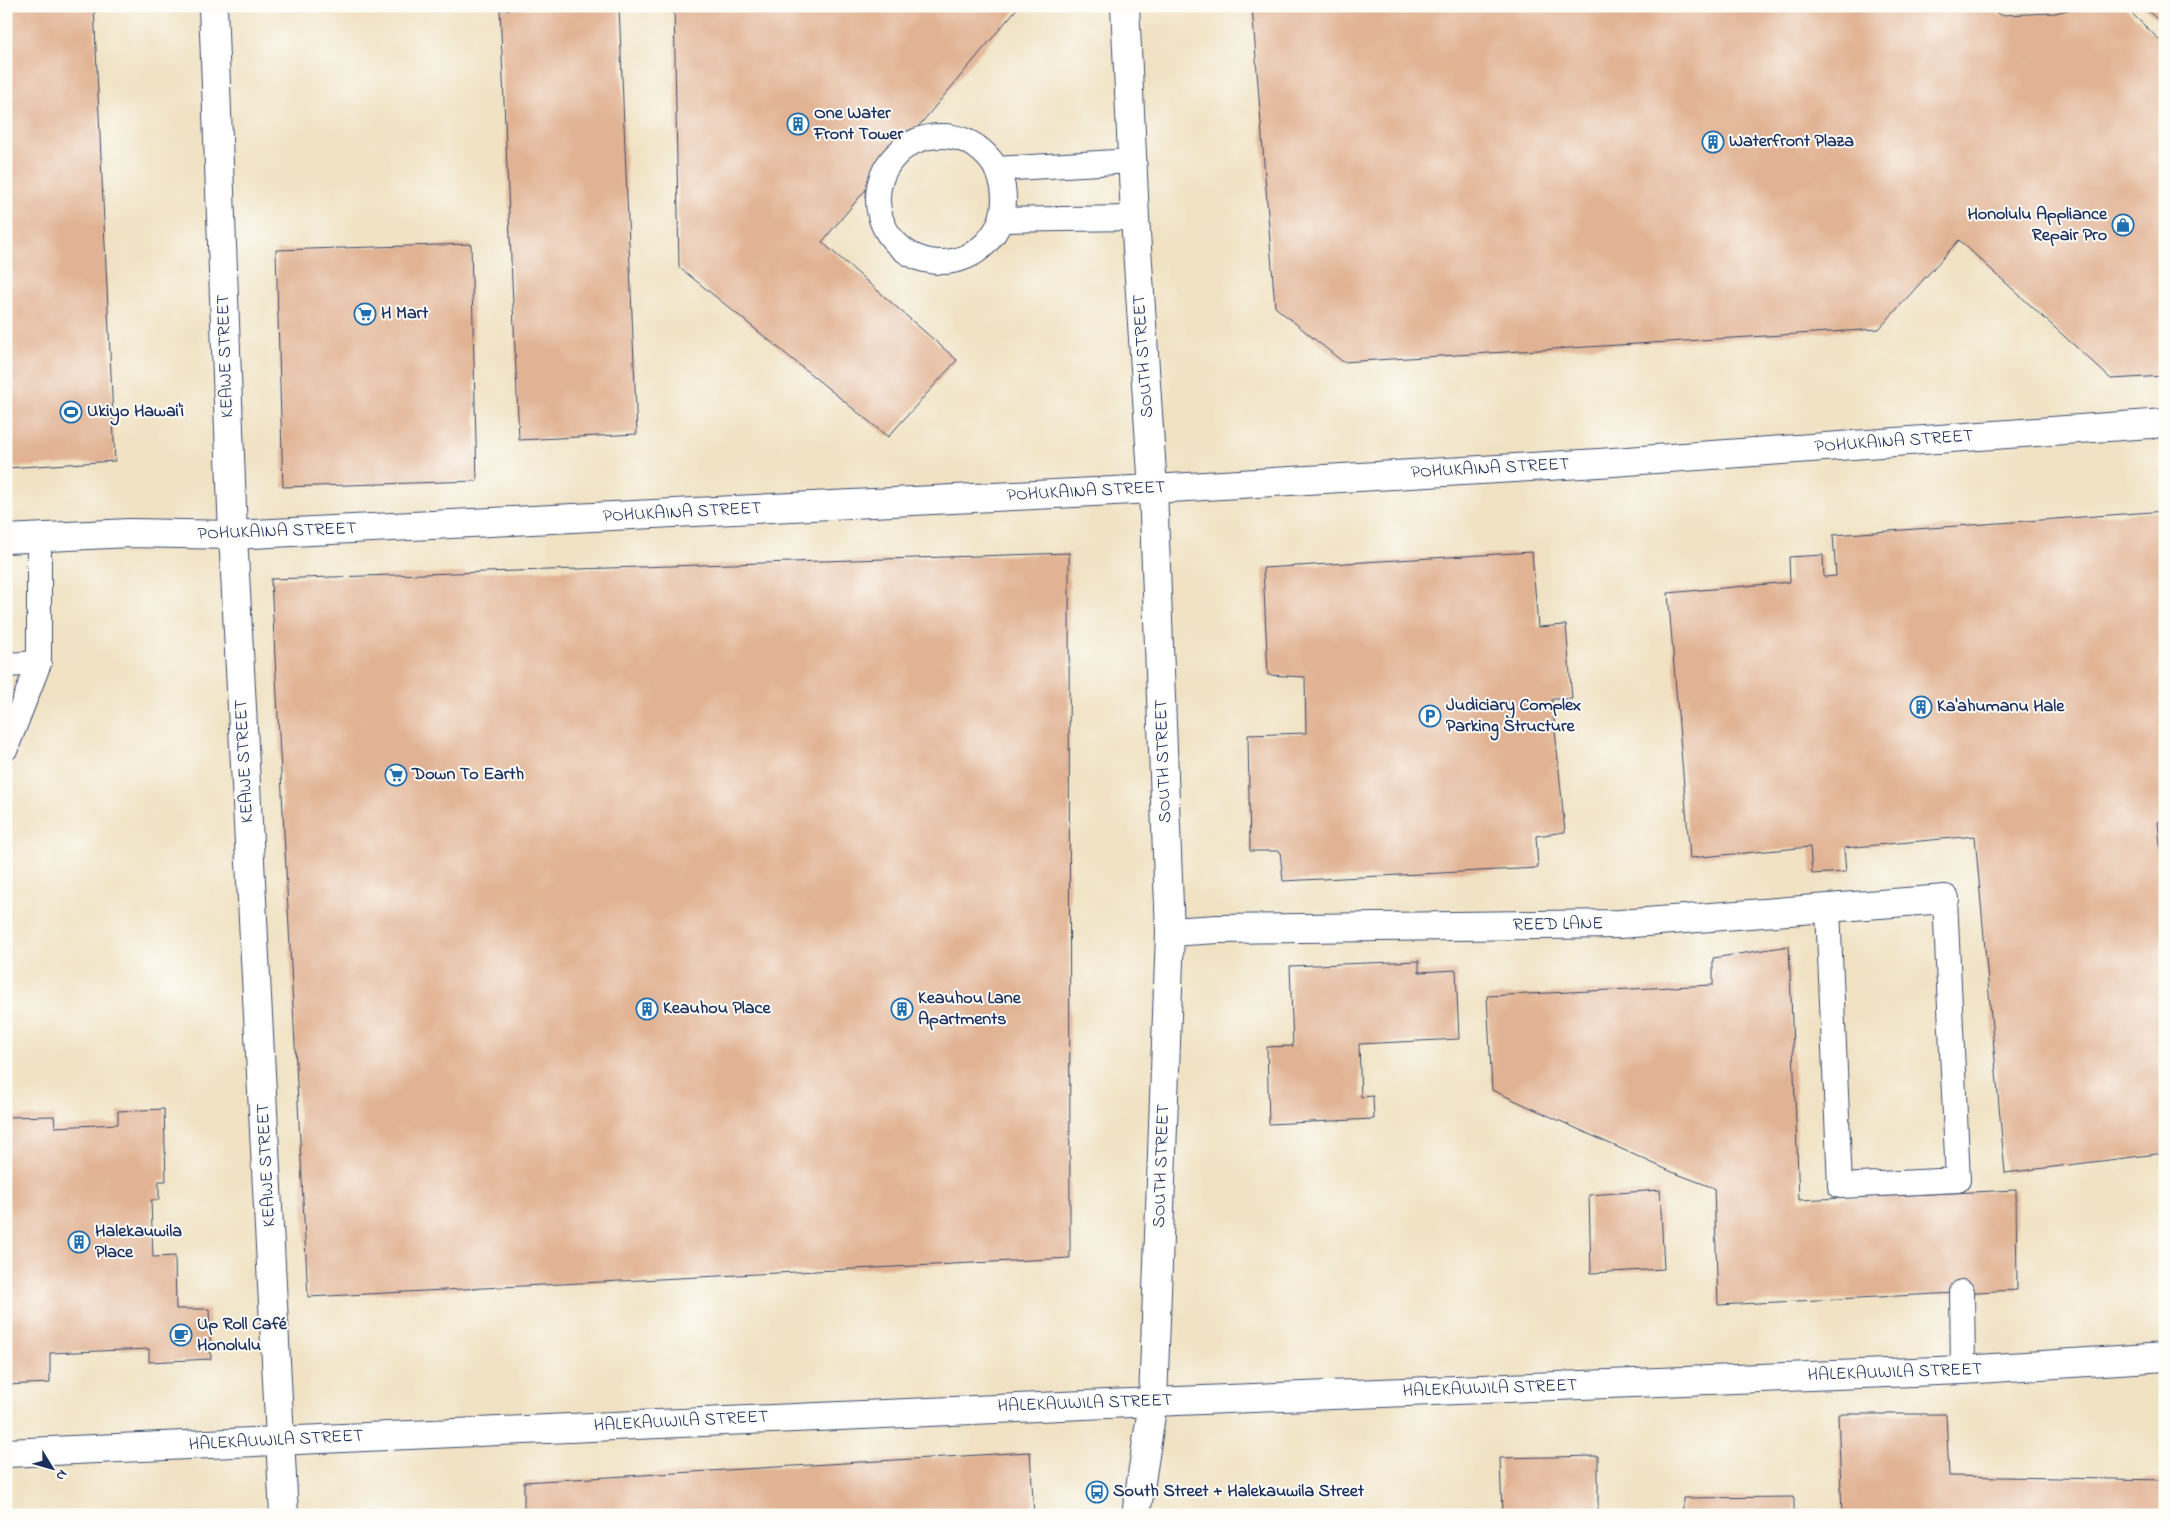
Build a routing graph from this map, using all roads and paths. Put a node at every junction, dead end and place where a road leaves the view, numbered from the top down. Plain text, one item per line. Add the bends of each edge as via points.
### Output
1 (213, 6) edge
2 (1125, 6) edge
3 (1132, 161) junction
4 (996, 169) junction
5 (1135, 218) junction
6 (1001, 220) junction
7 (2165, 423) edge
8 (1153, 489) junction
9 (234, 536) junction
10 (39, 538) junction
11 (6, 539) edge
12 (6, 664) edge
13 (40, 664) junction
14 (6, 748) edge
15 (1945, 899) joint
16 (1828, 909) junction
17 (1170, 932) junction
18 (1962, 1292) dead end
19 (2165, 1357) edge
20 (1964, 1370) junction
21 (1153, 1402) junction
22 (282, 1441) junction
23 (6, 1454) edge
24 (284, 1515) edge
25 (1136, 1515) edge

1 - 9 street, KEAWE STREET
2 - 3 street, SOUTH STREET
3 - 4 lane
3 - 5 street, SOUTH STREET
4 - 6 lane via 1004,198
4 - 6 lane via 977,147 960,138 940,136 918,140 900,151 885,168 878,189 878,211 886,232 900,248 919,259 941,263 962,259 979,250
5 - 6 lane
5 - 8 street, SOUTH STREET
7 - 8 street, POHUKAINA STREET via 1599,463
8 - 9 street, POHUKAINA STREET
8 - 17 street, SOUTH STREET
9 - 10 street, POHUKAINA STREET via 130,534
9 - 22 street, KEAWE STREET
10 - 11 street, POHUKAINA STREET
10 - 13 lane
12 - 13 lane
13 - 14 lane
15 - 16 street, REED LANE
15 - 16 lane via 1960,1186 1840,1186
16 - 17 street, REED LANE via 1620,924
17 - 21 street, SOUTH STREET
18 - 20 lane
19 - 20 street, HALEKAUWILA STREET
20 - 21 street, HALEKAUWILA STREET
21 - 22 street, HALEKAUWILA STREET
21 - 25 street, SOUTH STREET
22 - 23 street, HALEKAUWILA STREET
22 - 24 street, KEAWE STREET

